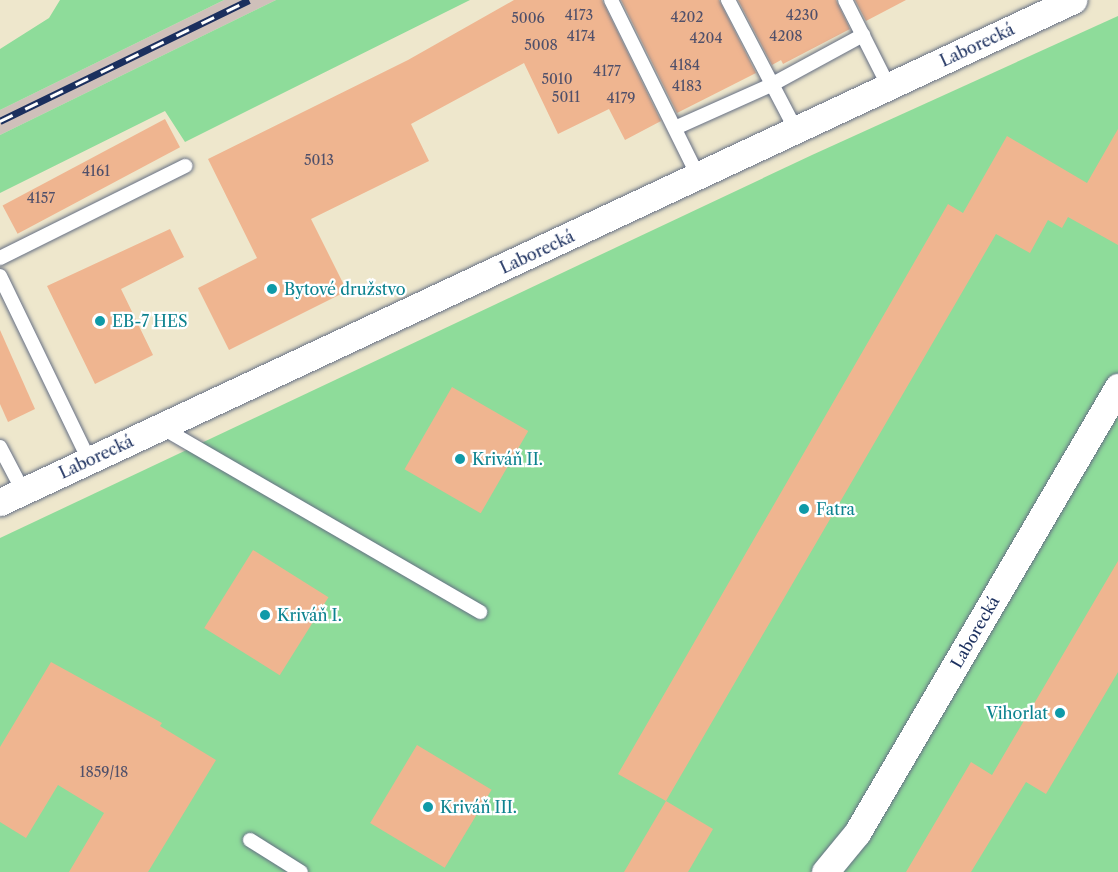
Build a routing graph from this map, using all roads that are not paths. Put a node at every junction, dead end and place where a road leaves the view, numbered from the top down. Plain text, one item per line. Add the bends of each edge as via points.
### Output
1 (611, 0) edge
2 (728, 0) edge
3 (845, 0) edge
4 (1073, 0) edge
5 (863, 35) junction
6 (771, 85) junction
7 (889, 87) junction
8 (675, 128) junction
9 (796, 130) junction
10 (185, 166) dead end
11 (698, 176) junction
12 (0, 258) edge
13 (0, 276) edge
14 (1118, 387) edge
15 (161, 427) junction
16 (0, 447) edge
17 (89, 460) junction
18 (12, 496) edge
19 (480, 612) dead end
20 (250, 840) dead end
21 (302, 872) edge
22 (825, 872) edge

1 - 8 lane
2 - 6 lane
3 - 5 lane
4 - 7 street, Laborecká
5 - 6 lane
5 - 7 lane
6 - 8 lane
6 - 9 lane
7 - 9 street, Laborecká
8 - 11 lane
9 - 11 street, Laborecká
10 - 12 lane
11 - 15 street, Laborecká
13 - 17 lane
14 - 22 street, Laborecká via 857,833
15 - 17 street, Laborecká
15 - 19 lane
16 - 18 lane
17 - 18 street, Laborecká
20 - 21 lane

